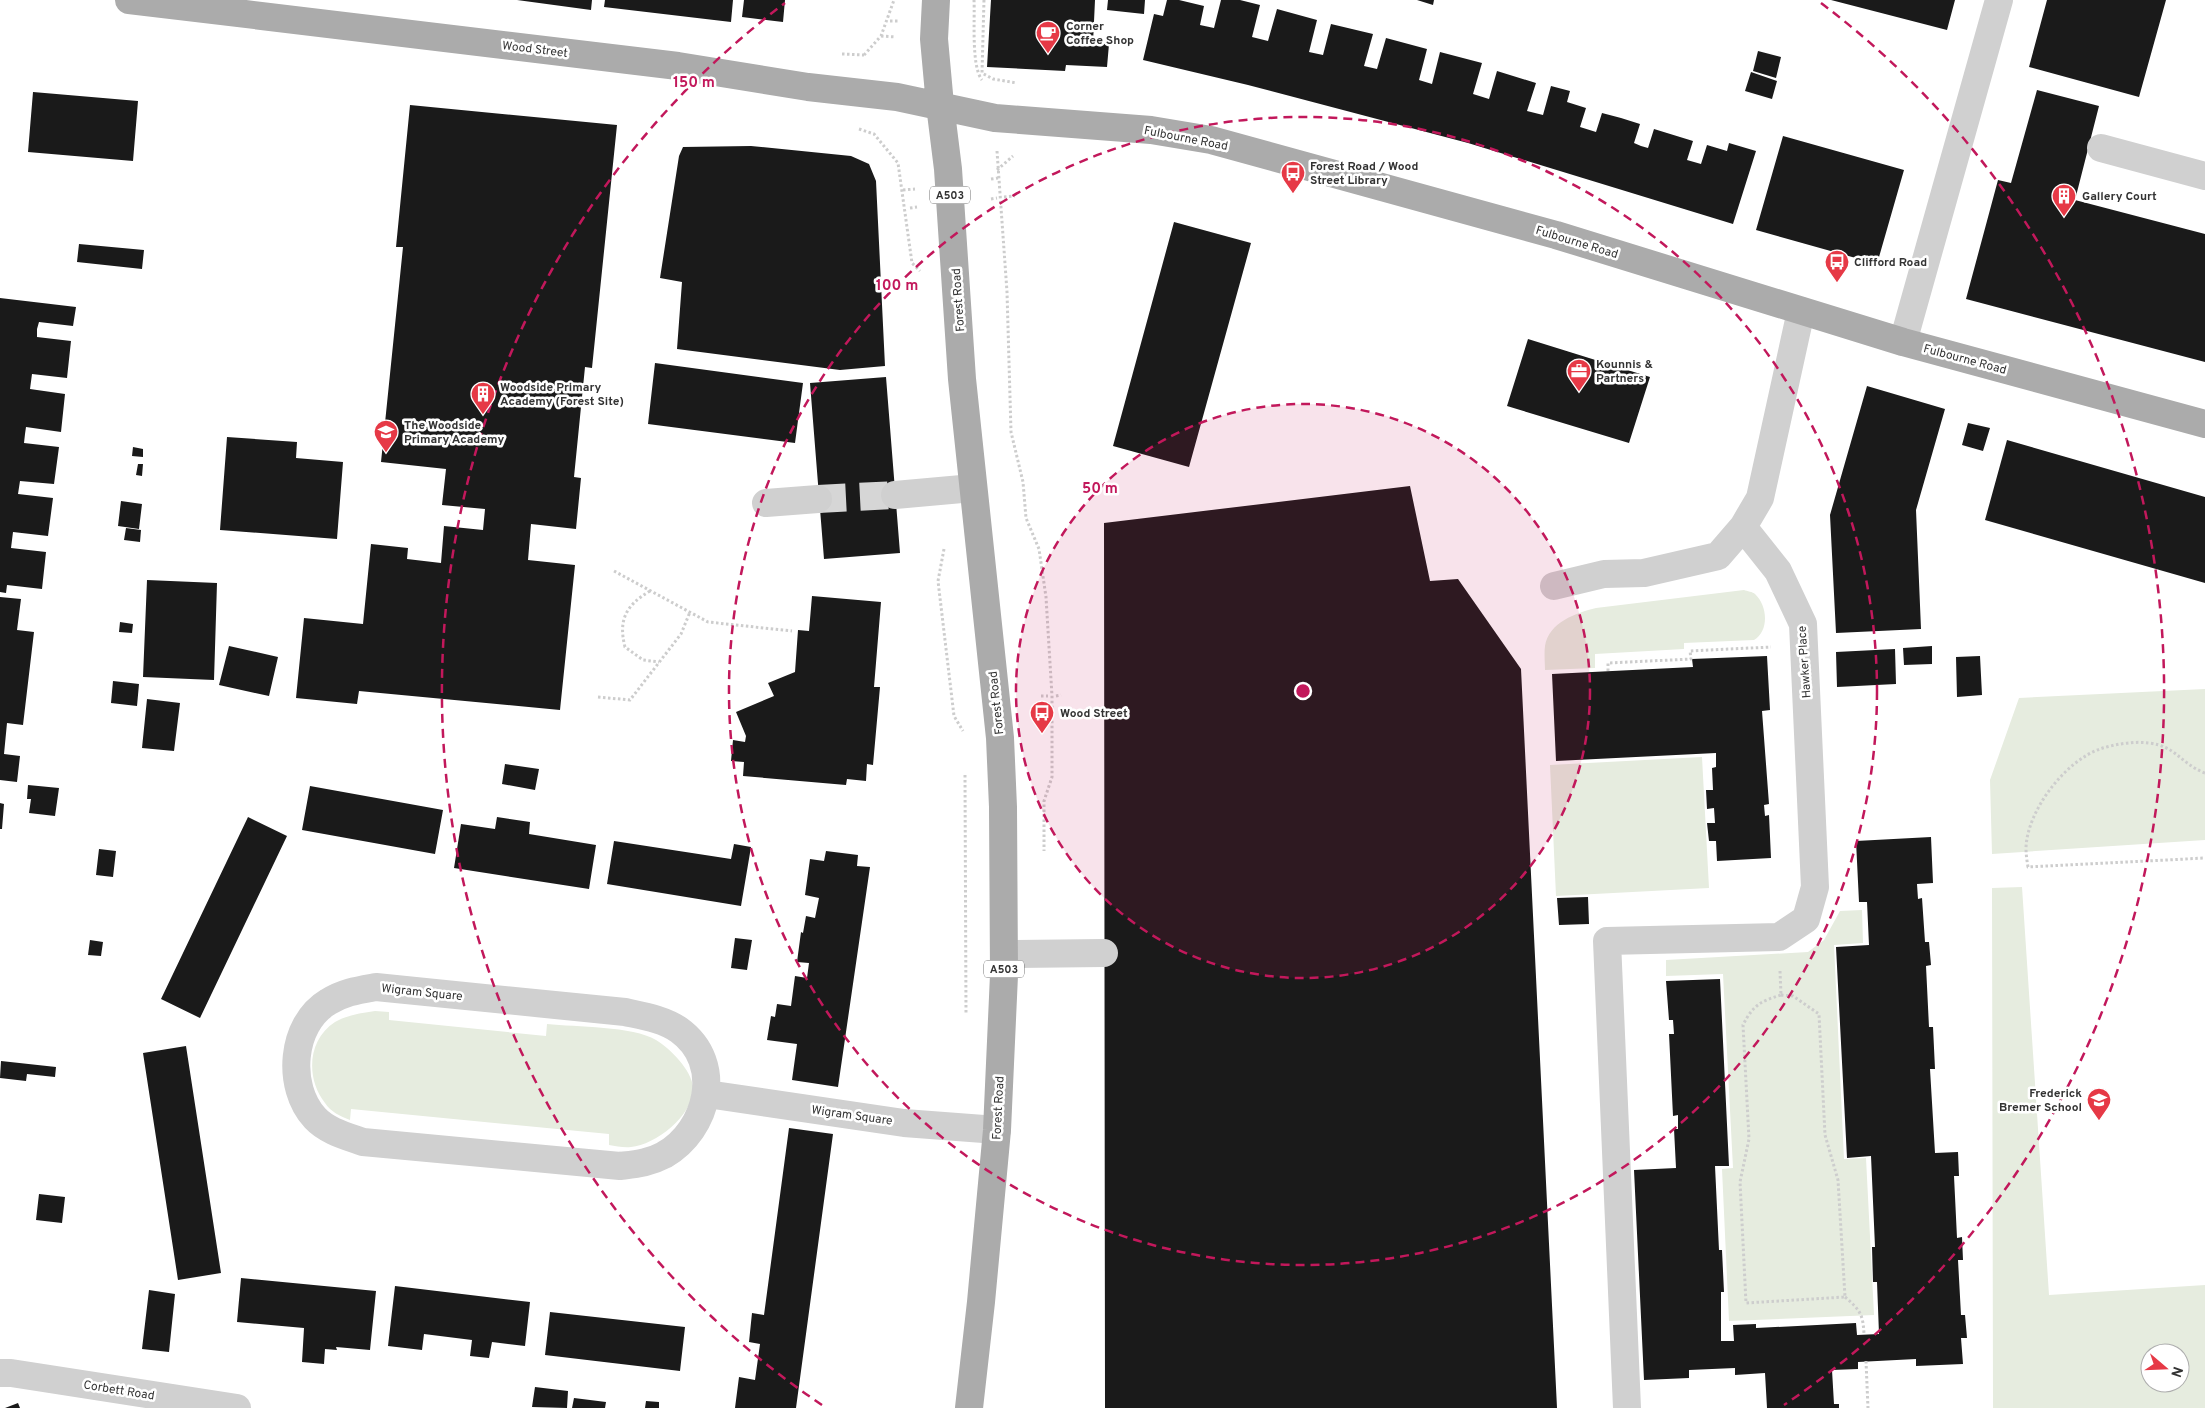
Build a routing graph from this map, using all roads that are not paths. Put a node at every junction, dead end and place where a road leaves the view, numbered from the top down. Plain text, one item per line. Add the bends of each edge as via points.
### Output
1 (129, 0) edge
2 (936, 0) edge
3 (1999, 0) edge
4 (940, 105) junction
5 (2101, 148) dead end
6 (2205, 176) edge
7 (1801, 311) junction
8 (1903, 342) junction
9 (2205, 424) edge
10 (973, 488) junction
11 (895, 495) tunnel mouth
12 (818, 499) tunnel mouth
13 (766, 503) dead end
14 (1743, 527) junction
15 (1554, 586) dead end
16 (1104, 953) dead end
17 (1004, 954) junction
18 (707, 1094) junction
19 (998, 1130) junction
20 (0, 1373) edge
21 (237, 1408) edge
22 (969, 1408) edge
23 (1627, 1408) edge

1 - 4 main road, Wood Street via 678,66
2 - 4 main road, Forest Road / A503 via 934,39
3 - 8 street
4 - 7 main road, Fulbourne Road via 995,118 1151,130 1211,140 1556,235
4 - 10 main road, Forest Road / A503 via 948,168
5 - 6 street
7 - 8 main road, Fulbourne Road
7 - 14 street via 1760,498
8 - 9 main road, Fulbourne Road
10 - 11 street
10 - 17 main road, Forest Road / A503 via 1000,738
12 - 13 street
14 - 15 street via 1718,556 1644,573 1604,574
14 - 23 street, Hawker Place via 1778,571 1803,624 1815,887 1806,919 1779,937 1607,941
16 - 17 street
17 - 19 main road, Forest Road / A503
18 - 18 street, Wigram Square via 699,1118 683,1139 665,1154 646,1163 620,1166 362,1142 335,1133 315,1119 303,1102 296,1074 298,1046 308,1022 327,1002 350,991 376,987 625,1012 656,1018 679,1030 695,1047 706,1073
18 - 19 street, Wigram Square via 904,1123
19 - 22 main road, Forest Road / A503
20 - 21 street, Corbett Road

